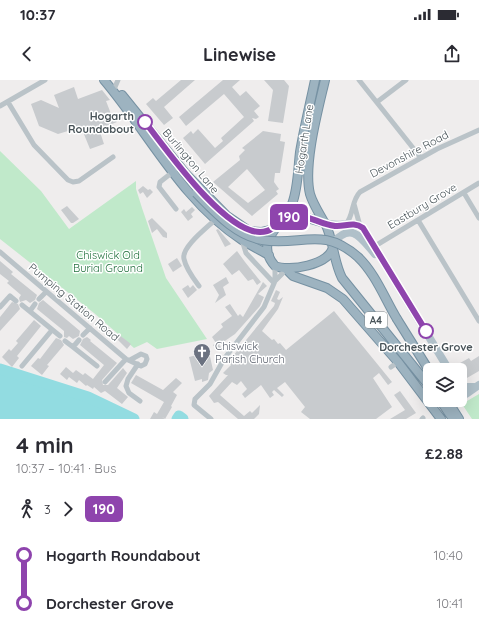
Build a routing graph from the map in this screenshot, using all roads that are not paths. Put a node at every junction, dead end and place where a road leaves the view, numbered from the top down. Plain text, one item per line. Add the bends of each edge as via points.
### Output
1 (45, 80) edge
2 (104, 80) edge
3 (315, 80) edge
4 (325, 80) edge
5 (359, 80) edge
6 (406, 80) edge
7 (116, 84) edge
8 (8, 102) junction
9 (377, 102) junction
10 (0, 106) edge
11 (134, 110) junction
12 (479, 130) edge
13 (113, 157) dead end
14 (421, 158) junction
15 (174, 172) junction
16 (479, 183) edge
17 (464, 193) junction
18 (354, 203) junction
19 (176, 209) dead end
20 (282, 218) junction
21 (479, 218) edge
22 (216, 219) junction
23 (418, 220) junction
24 (325, 222) junction
25 (346, 224) junction
26 (360, 226) junction
27 (274, 228) junction
28 (242, 240) junction
29 (333, 245) junction
30 (375, 246) junction
31 (0, 252) edge
32 (269, 255) junction
33 (275, 266) junction
34 (386, 267) junction
35 (285, 269) junction
36 (274, 282) junction
37 (199, 286) dead end
38 (46, 292) junction
39 (39, 299) dead end
40 (16, 301) dead end
41 (35, 304) dead end
42 (22, 305) dead end
43 (0, 308) edge
44 (30, 311) junction
45 (479, 321) edge
46 (90, 328) junction
47 (52, 330) junction
48 (60, 336) dead end
49 (83, 336) dead end
50 (79, 340) dead end
51 (65, 341) dead end
52 (73, 347) junction
53 (442, 357) junction
54 (128, 359) junction
55 (398, 362) junction
56 (425, 363) edge
57 (443, 363) edge
58 (445, 363) edge
59 (138, 364) junction
60 (22, 366) dead end
61 (97, 366) dead end
62 (391, 367) dead end
63 (423, 378) edge
64 (105, 382) dead end
65 (478, 386) edge
66 (467, 387) edge
67 (467, 393) edge
68 (140, 401) dead end
69 (445, 407) edge
70 (451, 407) edge
71 (211, 419) edge
72 (442, 419) edge
73 (453, 419) edge
74 (459, 419) edge

1 - 8 street
2 - 7 highway, Burlington Lane
2 - 15 highway, Burlington Lane
3 - 20 highway, Hogarth Lane via 292,204
4 - 24 highway, Hogarth Lane via 311,151 308,182 310,196
5 - 9 street
6 - 9 street
7 - 11 highway, Burlington Lane
8 - 10 street
8 - 13 street via 34,145 68,180 79,182
9 - 14 street
11 - 27 highway, Burlington Lane via 185,174 227,216 249,231 261,232
11 - 56 highway, bridge via 151,137 196,193 225,221 261,240 318,238 347,249 366,266
12 - 14 street, Devonshire Road
14 - 18 street, Devonshire Road via 360,192
15 - 19 street via 160,182 159,187
15 - 22 highway, Burlington Lane via 186,189
16 - 17 street, Eastbury Grove
17 - 21 street
17 - 23 street, Eastbury Grove
18 - 25 street, Devonshire Road via 350,220
18 - 26 street
20 - 24 highway via 300,216
20 - 27 highway
22 - 28 highway, Burlington Lane
22 - 37 street via 184,253 190,274
23 - 30 street, Eastbury Grove
23 - 45 street
24 - 25 main road via 337,226
24 - 29 highway
25 - 26 main road
26 - 30 main road
27 - 32 highway via 269,238
28 - 32 highway, Burlington Lane
28 - 36 street, Burlington Lane via 246,253
29 - 34 main road via 345,234 355,233
29 - 35 highway via 329,256 319,263
29 - 63 highway, A4 via 342,278
30 - 34 main road
31 - 38 street, Pumping Station Road
32 - 33 highway
33 - 35 highway
33 - 36 street
34 - 53 main road
35 - 36 street
35 - 55 highway, A4 via 293,276 326,288 343,299
36 - 71 street via 264,307 224,359 210,384 193,403
38 - 39 street
38 - 46 street, Pumping Station Road
40 - 43 street via 10,296
41 - 44 street
42 - 44 street
44 - 47 street
46 - 49 street
46 - 54 street, Pumping Station Road
47 - 48 street
47 - 60 street
50 - 52 street
51 - 52 street
52 - 61 street
53 - 57 main road
53 - 58 main road
54 - 59 street, Pumping Station Road
54 - 59 street via 144,354 147,360 144,364
54 - 64 street
55 - 62 street
55 - 72 highway, A4
59 - 68 street via 126,386
65 - 66 main road
65 - 67 main road
69 - 73 highway
70 - 74 highway

